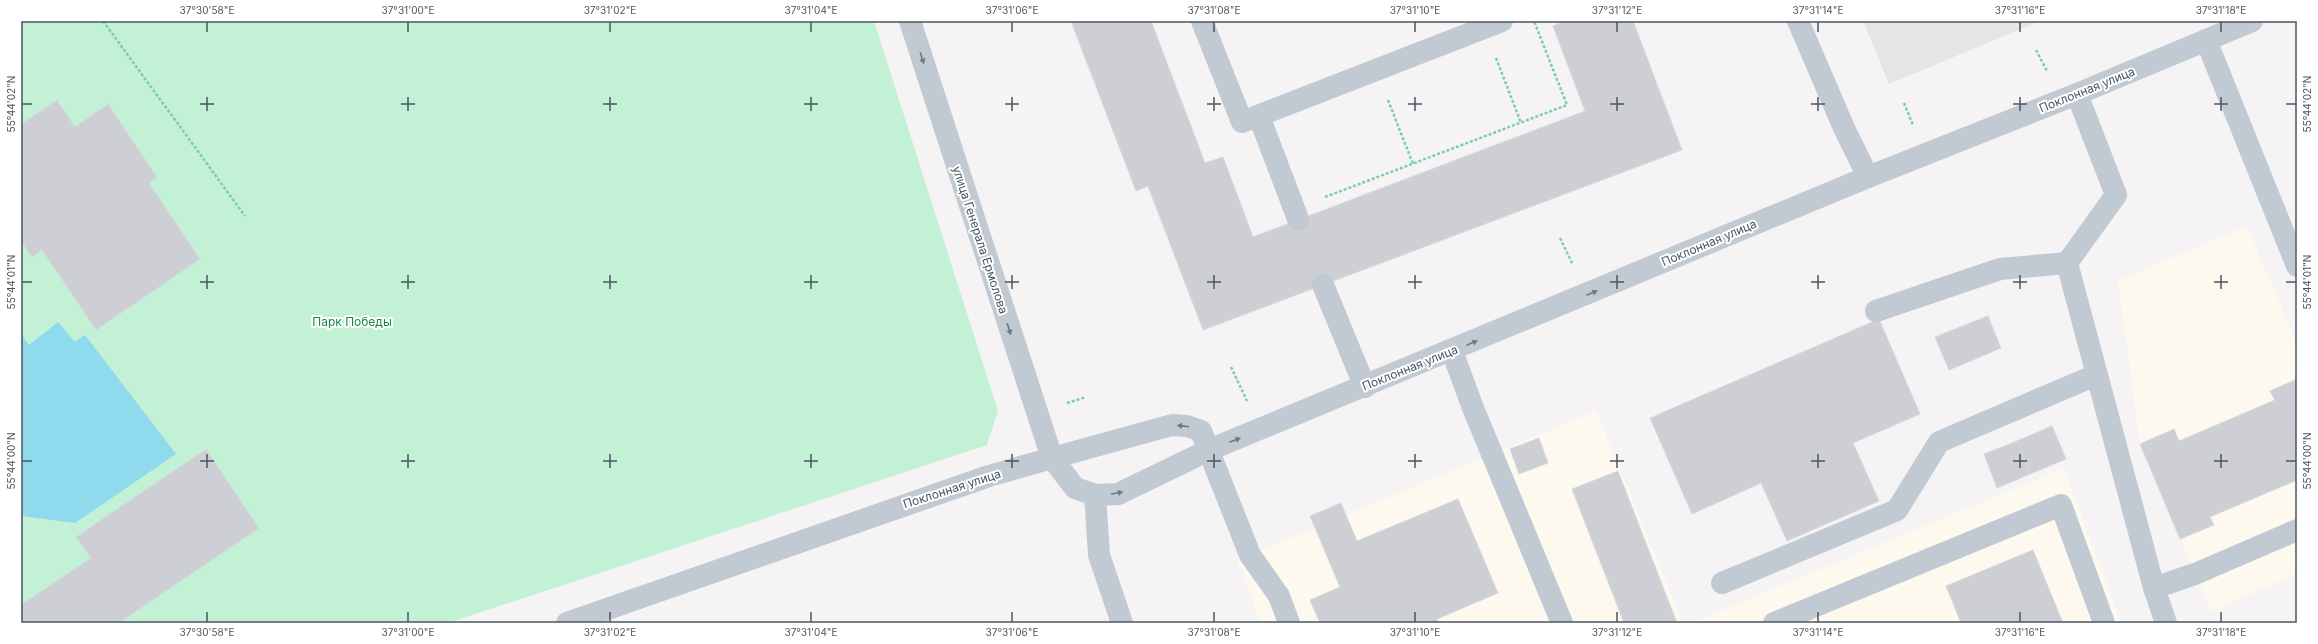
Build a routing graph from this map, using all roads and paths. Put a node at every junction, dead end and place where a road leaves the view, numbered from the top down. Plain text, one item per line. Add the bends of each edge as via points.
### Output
1 (103, 21) edge
2 (910, 21) edge
3 (1202, 21) edge
4 (1534, 21) edge
5 (1798, 21) edge
6 (2252, 21) edge
7 (1493, 24) edge
8 (2225, 26) edge
9 (2206, 40) junction
10 (2036, 50) dead end
11 (1377, 69) junction
12 (2050, 77) dead end
13 (2077, 94) junction
14 (1904, 103) dead end
15 (1259, 116) junction
16 (1521, 123) junction
17 (1916, 132) dead end
18 (1413, 164) junction
19 (1868, 177) junction
20 (1296, 214) joint
21 (245, 216) dead end
22 (1560, 238) dead end
23 (2067, 263) junction
24 (2297, 266) edge
25 (1577, 272) dead end
26 (1323, 285) dead end
27 (1876, 311) dead end
28 (1452, 351) junction
29 (1231, 367) dead end
30 (2096, 375) junction
31 (1364, 387) junction
32 (1086, 397) dead end
33 (1061, 405) dead end
34 (1250, 408) dead end
35 (1209, 450) junction
36 (1052, 458) junction
37 (1095, 495) junction
38 (2297, 530) edge
39 (1722, 583) dead end
40 (2154, 588) junction
41 (568, 623) edge
42 (1122, 623) edge
43 (1289, 623) edge
44 (1562, 623) edge
45 (1774, 623) edge
46 (2104, 623) edge
47 (2166, 623) edge

1 - 21 path
2 -> 36 street, улица Генерала Ермолова
3 - 15 street via 1242,122
4 - 16 path via 1567,105
5 - 19 street
6 - 8 street, Поклонная улица
7 - 11 street
7 - 16 path
8 - 9 street, Поклонная улица
9 - 13 street, Поклонная улица
9 - 24 street
10 - 12 path
11 - 15 street
11 - 18 path
13 - 19 street, Поклонная улица
13 - 23 street via 2116,195
14 - 17 path
15 - 20 street
16 - 18 path
18 - 20 path
28 -> 19 street, Поклонная улица
22 - 25 path
23 - 27 street via 2000,269
23 - 30 street
26 - 31 street
28 - 31 street, Поклонная улица
28 - 44 street via 1475,415
29 - 34 path
30 - 39 street via 1939,442 1897,510
30 - 40 street
35 -> 31 street, Поклонная улица
32 - 33 path
35 -> 36 street via 1201,431 1187,426 1172,426
37 -> 35 street, Поклонная улица via 1118,494
35 - 43 street via 1250,555 1279,596
36 - 37 street, Поклонная улица via 1075,488
36 - 41 street, Поклонная улица via 989,476
37 - 42 street via 1099,555
38 - 40 street via 2195,574
40 - 47 street
45 - 46 street via 2061,504

